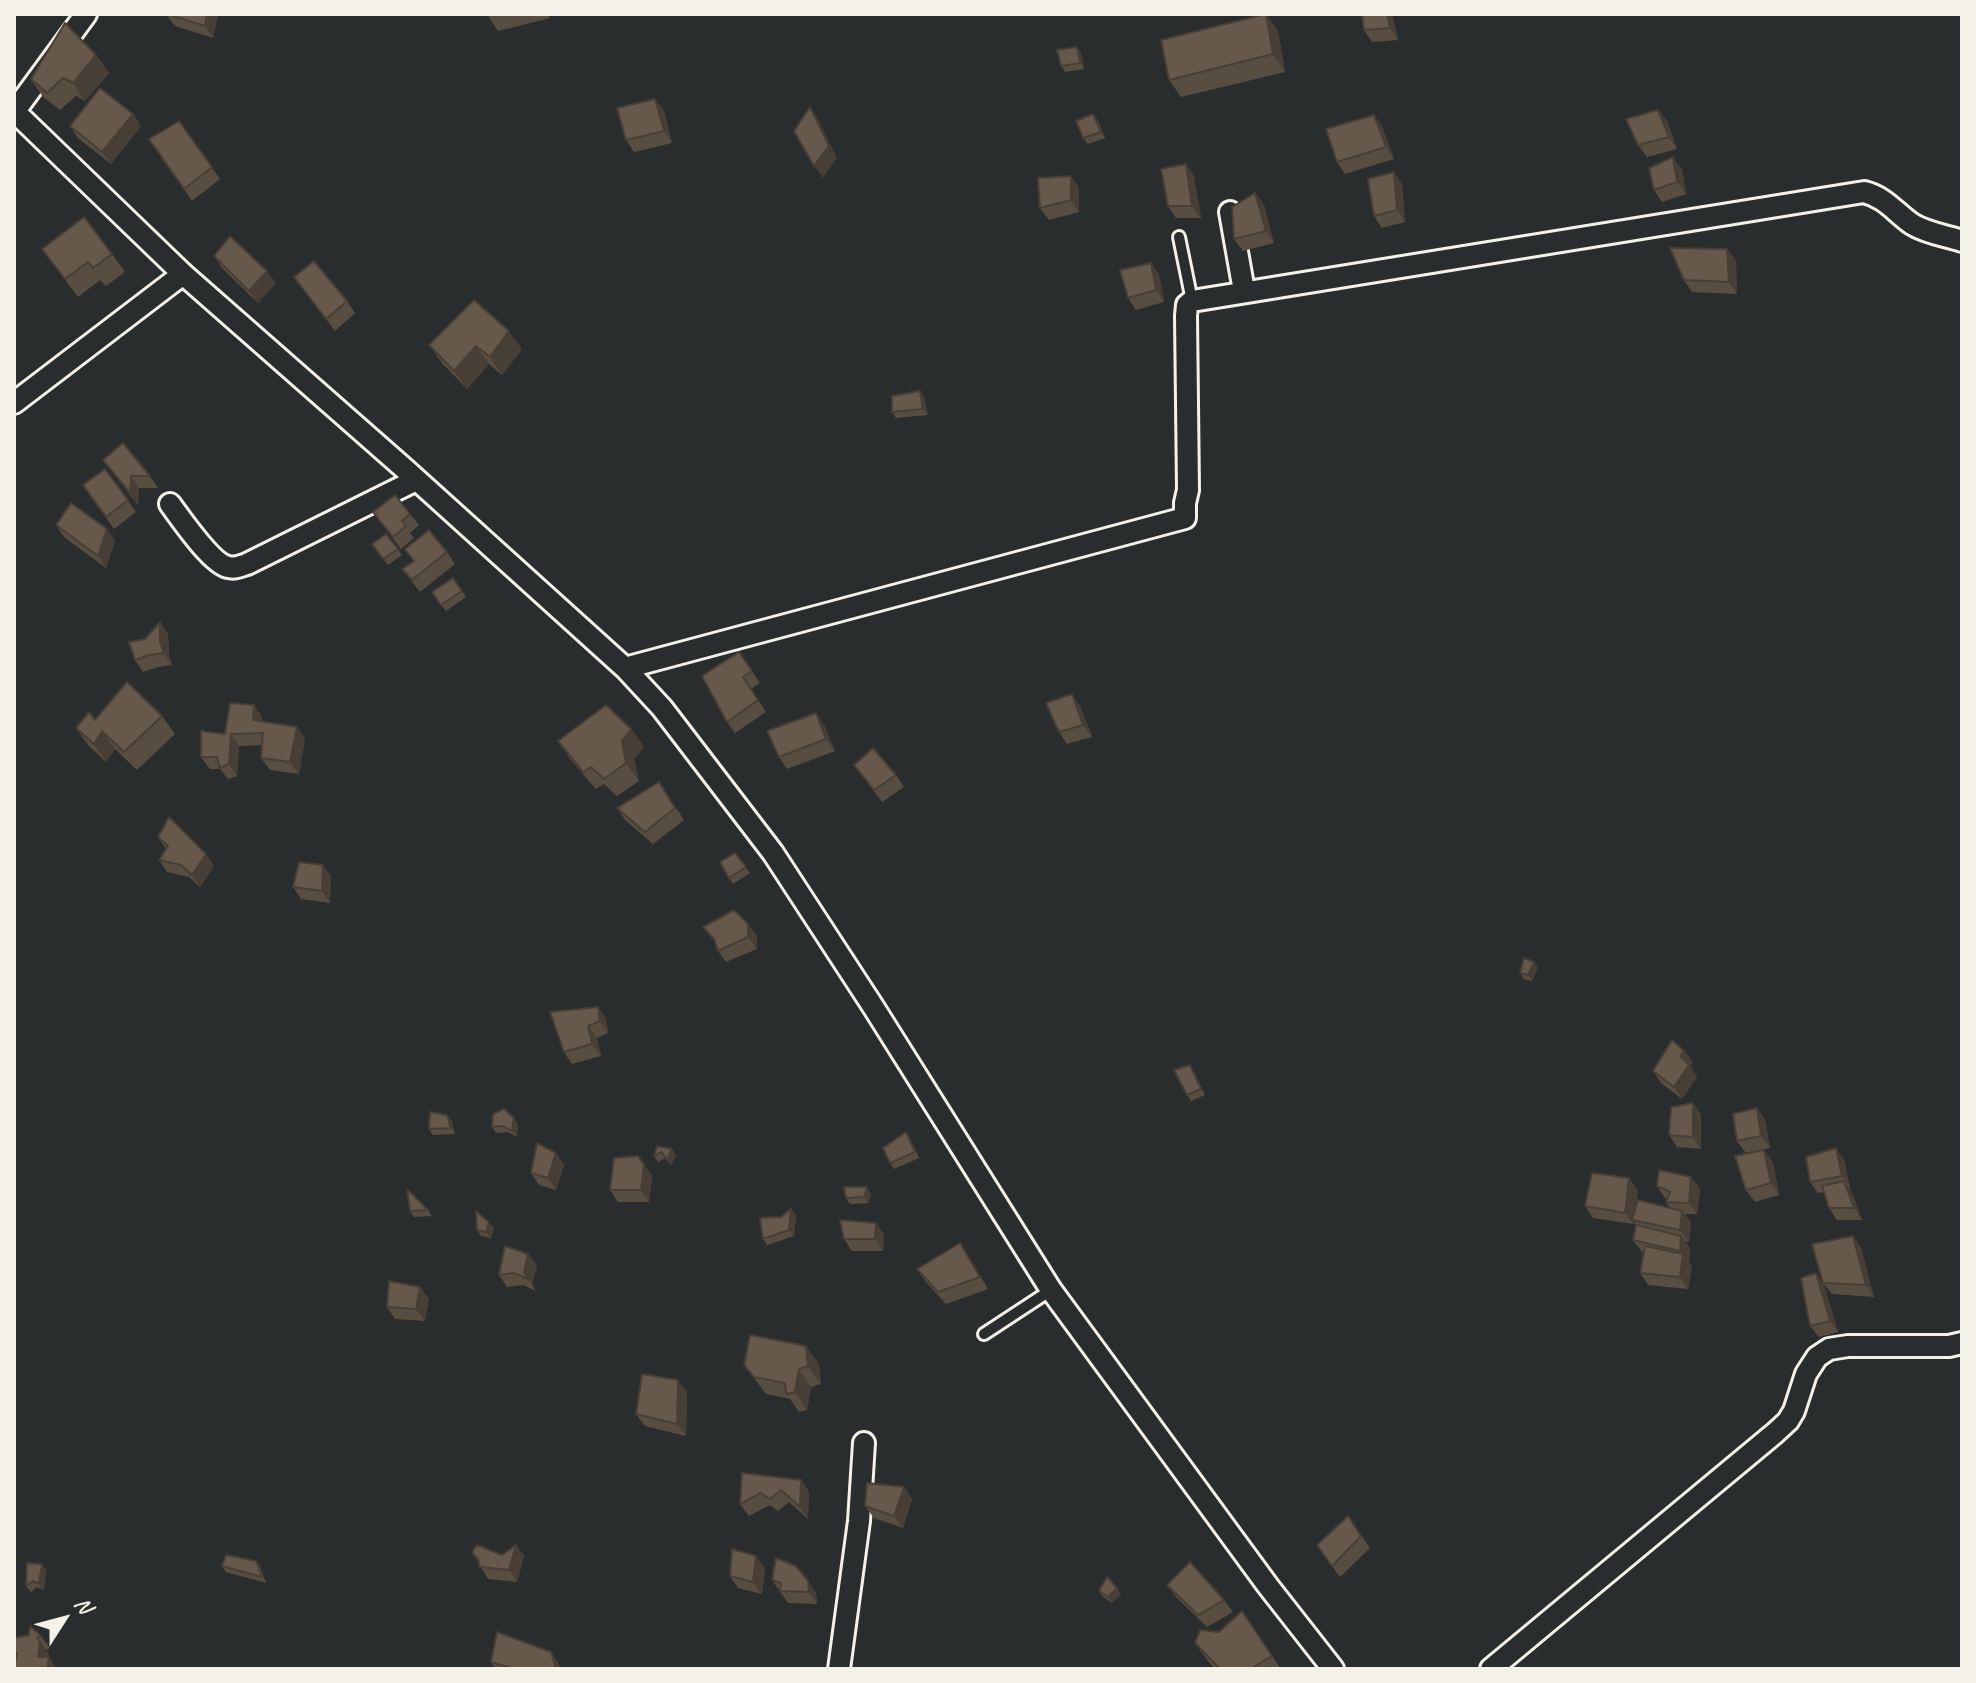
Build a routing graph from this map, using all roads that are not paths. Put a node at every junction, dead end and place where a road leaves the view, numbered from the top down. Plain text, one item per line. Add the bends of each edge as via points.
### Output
1 (86, 14) edge
2 (14, 112) edge
3 (1230, 212) edge
4 (1179, 237) dead end
5 (1962, 241) edge
6 (183, 274) junction
7 (1244, 291) junction
8 (1192, 301) junction
9 (14, 403) edge
10 (416, 480) junction
11 (170, 504) dead end
12 (625, 668) junction
13 (1051, 1290) junction
14 (984, 1334) dead end
15 (1962, 1343) edge
16 (864, 1443) dead end
17 (839, 1669) edge
18 (1333, 1669) edge
19 (1491, 1669) edge

1 - 2 street
2 - 6 street
3 - 7 street
4 - 8 lane
5 - 7 street via 1914,226 1864,192
6 - 9 street
6 - 10 street
7 - 8 street
8 - 12 street via 1186,316 1185,518
10 - 11 street via 233,568 214,560
10 - 12 street
12 - 13 street via 773,853
13 - 14 lane
13 - 18 street
15 - 19 street via 1848,1346 1817,1357 1788,1421
16 - 17 street

